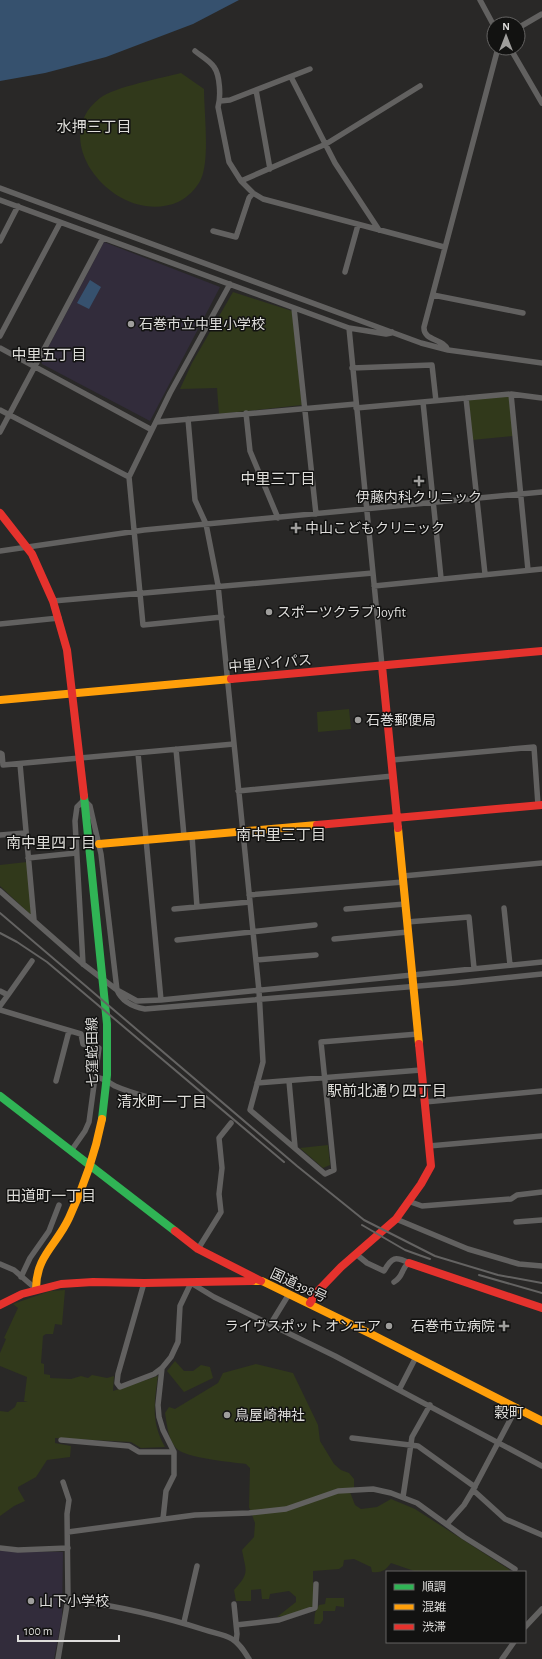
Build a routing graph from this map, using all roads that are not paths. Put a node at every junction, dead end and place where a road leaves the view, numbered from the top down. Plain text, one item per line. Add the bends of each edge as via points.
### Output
1 (480, 0) edge
2 (542, 14) edge
3 (489, 16) edge
4 (526, 23) edge
5 (195, 51) dead end
6 (496, 56) edge
7 (515, 56) edge
8 (310, 69) dead end
9 (291, 77) junction
10 (420, 86) dead end
11 (256, 90) junction
12 (220, 101) junction
13 (542, 103) edge
14 (326, 144) junction
15 (270, 169) junction
16 (241, 181) junction
17 (0, 188) edge
18 (253, 194) junction
19 (0, 200) edge
20 (18, 206) junction
21 (60, 223) junction
22 (358, 225) junction
23 (379, 230) junction
24 (213, 231) dead end
25 (103, 238) junction
26 (0, 241) edge
27 (444, 247) junction
28 (345, 272) dead end
29 (230, 284) junction
30 (433, 295) junction
31 (294, 308) junction
32 (523, 313) dead end
33 (349, 328) junction
34 (392, 332) junction
35 (0, 336) edge
36 (0, 348) edge
37 (448, 350) junction
38 (542, 363) edge
39 (35, 366) junction
40 (352, 368) junction
41 (511, 394) junction
42 (466, 398) junction
43 (542, 398) edge
44 (436, 401) junction
45 (423, 402) junction
46 (356, 406) junction
47 (304, 408) junction
48 (0, 410) edge
49 (246, 414) junction
50 (9, 415) junction
51 (188, 419) junction
52 (157, 422) junction
53 (152, 430) junction
54 (0, 432) edge
55 (129, 477) junction
56 (542, 492) edge
57 (520, 494) junction
58 (477, 499) junction
59 (433, 503) junction
60 (366, 510) junction
61 (0, 513) edge
62 (316, 514) junction
63 (278, 518) junction
64 (206, 524) junction
65 (134, 532) junction
66 (26, 547) junction
67 (0, 551) edge
68 (542, 569) edge
69 (528, 570) junction
70 (373, 572) junction
71 (485, 574) junction
72 (441, 578) junction
73 (218, 586) junction
74 (374, 586) junction
75 (139, 593) junction
76 (53, 601) junction
77 (222, 617) junction
78 (59, 618) junction
79 (0, 624) edge
80 (542, 651) edge
81 (382, 666) junction
82 (228, 680) junction
83 (72, 694) junction
84 (0, 700) edge
85 (234, 744) junction
86 (176, 749) junction
87 (138, 752) junction
88 (0, 753) edge
89 (79, 758) junction
90 (392, 760) junction
91 (20, 764) junction
92 (393, 776) junction
93 (238, 791) junction
94 (84, 800) junction
95 (540, 805) edge
96 (397, 818) junction
97 (243, 832) junction
98 (25, 833) junction
99 (0, 835) edge
100 (188, 836) junction
101 (146, 840) junction
102 (99, 844) junction
103 (76, 853) junction
104 (28, 858) junction
105 (542, 863) edge
106 (403, 879) junction
107 (0, 891) edge
108 (249, 895) junction
109 (250, 902) junction
110 (406, 904) junction
111 (198, 907) junction
112 (504, 908) dead end
113 (174, 909) dead end
114 (346, 909) dead end
115 (34, 920) junction
116 (407, 922) junction
117 (315, 925) dead end
118 (253, 932) junction
119 (408, 932) junction
120 (334, 939) dead end
121 (177, 940) dead end
122 (316, 955) dead end
123 (256, 960) junction
124 (32, 961) dead end
125 (542, 962) edge
126 (83, 964) junction
127 (510, 965) junction
128 (474, 968) junction
129 (542, 974) edge
130 (412, 976) junction
131 (413, 986) junction
132 (117, 990) junction
133 (0, 991) edge
134 (259, 991) junction
135 (8, 995) junction
136 (161, 1000) junction
137 (259, 1000) junction
138 (0, 1006) edge
139 (0, 1010) edge
140 (69, 1031) junction
141 (418, 1034) junction
142 (422, 1070) junction
143 (95, 1076) junction
144 (325, 1078) junction
145 (56, 1081) dead end
146 (289, 1081) junction
147 (257, 1083) junction
148 (542, 1091) edge
149 (0, 1096) edge
150 (158, 1100) dead end
151 (425, 1102) junction
152 (231, 1123) dead end
153 (542, 1136) edge
154 (429, 1146) junction
155 (295, 1147) junction
156 (71, 1151) junction
157 (542, 1192) edge
158 (408, 1201) junction
159 (59, 1205) dead end
160 (396, 1219) junction
161 (542, 1220) edge
162 (516, 1222) dead end
163 (198, 1249) junction
164 (356, 1254) junction
165 (409, 1263) junction
166 (0, 1264) edge
167 (542, 1266) edge
168 (234, 1268) junction
169 (22, 1277) junction
170 (262, 1281) junction
171 (225, 1282) junction
172 (394, 1282) dead end
173 (144, 1283) junction
174 (192, 1283) junction
175 (36, 1289) junction
176 (289, 1294) junction
177 (310, 1303) junction
178 (0, 1305) edge
179 (542, 1308) edge
180 (270, 1325) junction
181 (416, 1357) junction
182 (162, 1368) junction
183 (399, 1390) junction
184 (430, 1405) junction
185 (517, 1407) junction
186 (542, 1421) edge
187 (352, 1438) dead end
188 (61, 1440) dead end
189 (499, 1442) junction
190 (410, 1444) junction
191 (174, 1452) junction
192 (542, 1466) edge
193 (63, 1482) dead end
194 (474, 1488) junction
195 (403, 1497) junction
196 (163, 1519) junction
197 (447, 1524) junction
198 (68, 1532) junction
199 (542, 1535) edge
200 (0, 1548) edge
201 (68, 1548) junction
202 (197, 1566) dead end
203 (515, 1570) dead end
204 (316, 1584) dead end
205 (68, 1599) junction
206 (234, 1604) dead end
207 (542, 1609) edge
208 (184, 1622) junction
209 (236, 1625) junction
210 (526, 1626) edge
211 (236, 1642) junction
212 (513, 1643) edge
213 (58, 1659) edge
214 (249, 1659) edge
215 (502, 1659) edge

1 - 3 street
2 - 4 street
5 - 12 street via 215,67
6 - 27 street
7 - 13 street
8 - 9 street
9 - 11 street
9 - 14 street
10 - 14 street
11 - 12 street
11 - 15 street
12 - 16 street via 218,107 229,162
14 - 15 street
14 - 23 street via 335,163
15 - 16 street
16 - 18 street
17 - 34 street
18 - 22 street
18 - 24 street via 249,198 236,237
19 - 20 street
20 - 21 street
20 - 26 street
21 - 25 street
21 - 35 street
22 - 23 street
22 - 28 street
23 - 27 street
25 - 29 street
25 - 39 street
27 - 30 street
29 - 31 street
29 - 52 street via 170,393
30 - 32 street
30 - 37 street via 424,330 428,337 444,343
31 - 33 street
31 - 47 street
33 - 34 street via 386,334
33 - 40 street
34 - 37 street
36 - 39 street
37 - 38 street
39 - 50 street
39 - 53 street
40 - 44 street via 432,366
40 - 46 street
41 - 42 street
41 - 43 street
41 - 57 street
42 - 44 street
42 - 58 street
44 - 45 street
45 - 46 street
45 - 59 street
46 - 47 street
46 - 60 street
47 - 49 street
47 - 62 street
48 - 50 street
49 - 51 street
49 - 63 street via 250,451
50 - 54 street
50 - 55 street
51 - 52 street
51 - 64 street via 195,500
52 - 53 street
53 - 55 street
55 - 65 street
56 - 57 street
57 - 58 street
57 - 69 street
58 - 59 street
58 - 71 street
59 - 60 street
59 - 72 street
60 - 62 street
60 - 70 street
61 - 66 main road, 七窪蛇田線
62 - 63 street
63 - 64 street
64 - 65 street
64 - 73 street
65 - 66 street
65 - 75 street
66 - 67 street
66 - 76 main road, 七窪蛇田線 via 32,554
68 - 69 street
69 - 71 street
70 - 73 street
70 - 74 street
71 - 72 street
72 - 74 street
73 - 75 street
73 - 77 street
74 - 81 street
75 - 76 street
75 - 77 street via 143,625
76 - 78 main road, 七窪蛇田線
77 - 82 street
78 - 79 street
78 - 83 main road, 七窪蛇田線 via 67,650
80 - 81 main road, 中里バイパス
81 - 82 main road, 中里バイパス
81 - 90 main road
82 - 83 main road, 中里バイパス
82 - 85 street
83 - 84 main road, 中里バイパス
83 - 89 main road, 七窪蛇田線
85 - 86 street
85 - 93 street
86 - 87 street
86 - 100 street
87 - 89 street
87 - 101 street
88 - 91 street via 3,765
89 - 91 street
89 - 94 main road, 七窪蛇田線
90 - 92 main road
90 - 95 street via 534,747
91 - 98 street
92 - 93 street
92 - 96 main road
93 - 97 street
94 - 102 street via 90,806
94 - 103 street via 78,807
94 - 175 main road, 七窪蛇田線 via 104,998 108,1070 101,1127 93,1157 69,1217 41,1262
95 - 96 main road
96 - 97 main road
96 - 106 main road
97 - 100 main road
97 - 108 street
98 - 99 street
98 - 104 street
100 - 101 main road
100 - 111 street
101 - 102 main road
101 - 136 street
102 - 132 street
103 - 104 street
103 - 126 street
104 - 115 street
105 - 106 street
106 - 108 street
106 - 110 main road
107 - 115 street
108 - 109 street
109 - 111 street
109 - 118 street
110 - 114 street
110 - 116 main road
111 - 113 street
112 - 127 street
115 - 126 street
116 - 119 main road
116 - 128 street via 469,917
117 - 118 street
118 - 121 street
118 - 123 street
119 - 120 street
119 - 130 main road
122 - 123 street
123 - 134 street
124 - 135 street
125 - 127 street
126 - 132 street
127 - 128 street
128 - 130 street
129 - 131 street
130 - 131 main road
130 - 134 street
131 - 137 street
131 - 141 main road
132 - 136 street via 137,1001
132 - 137 street via 127,1002 145,1009
133 - 135 street
134 - 136 street
134 - 137 street
135 - 138 street
137 - 147 street via 264,1062
139 - 140 street
140 - 143 street via 81,1034 83,1044 99,1048
140 - 145 street
141 - 142 main road
141 - 144 street via 321,1042
142 - 144 street
142 - 151 main road
143 - 150 street via 136,1094
143 - 156 street via 89,1122
144 - 146 street
144 - 155 street via 334,1170 325,1174
146 - 147 street
146 - 155 street
147 - 155 street via 250,1110
148 - 151 street
149 - 156 main road
151 - 154 main road
152 - 163 street via 219,1138 222,1168 221,1212
153 - 154 street
154 - 158 main road via 430,1170
156 - 163 main road
157 - 158 street via 511,1198 422,1206
158 - 160 main road
159 - 169 street via 49,1231 30,1258
160 - 164 main road
160 - 167 street via 468,1249 519,1264
161 - 162 street
163 - 168 main road
164 - 165 street via 366,1263 384,1271 393,1259
164 - 177 main road via 317,1292
165 - 172 street via 404,1267 401,1277
165 - 179 main road
166 - 169 street
168 - 170 main road
168 - 171 main road via 233,1278
169 - 175 street
170 - 171 main road, 国道398号
170 - 176 main road, 国道398号
171 - 174 main road, 国道398号
173 - 174 main road, 国道398号
173 - 175 main road, 国道398号 via 78,1282
173 - 182 street via 117,1383 120,1387 154,1374
174 - 180 street
174 - 182 street via 180,1306 177,1347
175 - 178 main road, 国道398号
176 - 177 main road, 国道398号
176 - 180 street
177 - 181 main road, 国道398号
180 - 183 street
181 - 183 street
181 - 185 main road, 国道398号
182 - 191 street via 159,1417
183 - 184 street
184 - 189 street
184 - 190 street
185 - 186 main road, 国道398号
185 - 189 street
187 - 190 street
188 - 191 street via 129,1446 139,1452
189 - 192 street
189 - 194 street
190 - 194 street via 418,1446
190 - 195 street
191 - 196 street via 174,1475 166,1491
193 - 198 street via 69,1500
194 - 197 street via 464,1505
194 - 199 street via 505,1519
195 - 196 street via 373,1489 338,1491 286,1509
195 - 197 street via 417,1503
196 - 198 street
197 - 203 street
198 - 201 street
200 - 201 street
201 - 205 street
202 - 208 street
204 - 209 street via 315,1608 280,1620
205 - 208 street via 114,1606
205 - 213 street
206 - 209 street
207 - 210 street
208 - 211 street via 230,1637
209 - 211 street
211 - 214 street via 242,1646
212 - 215 street

